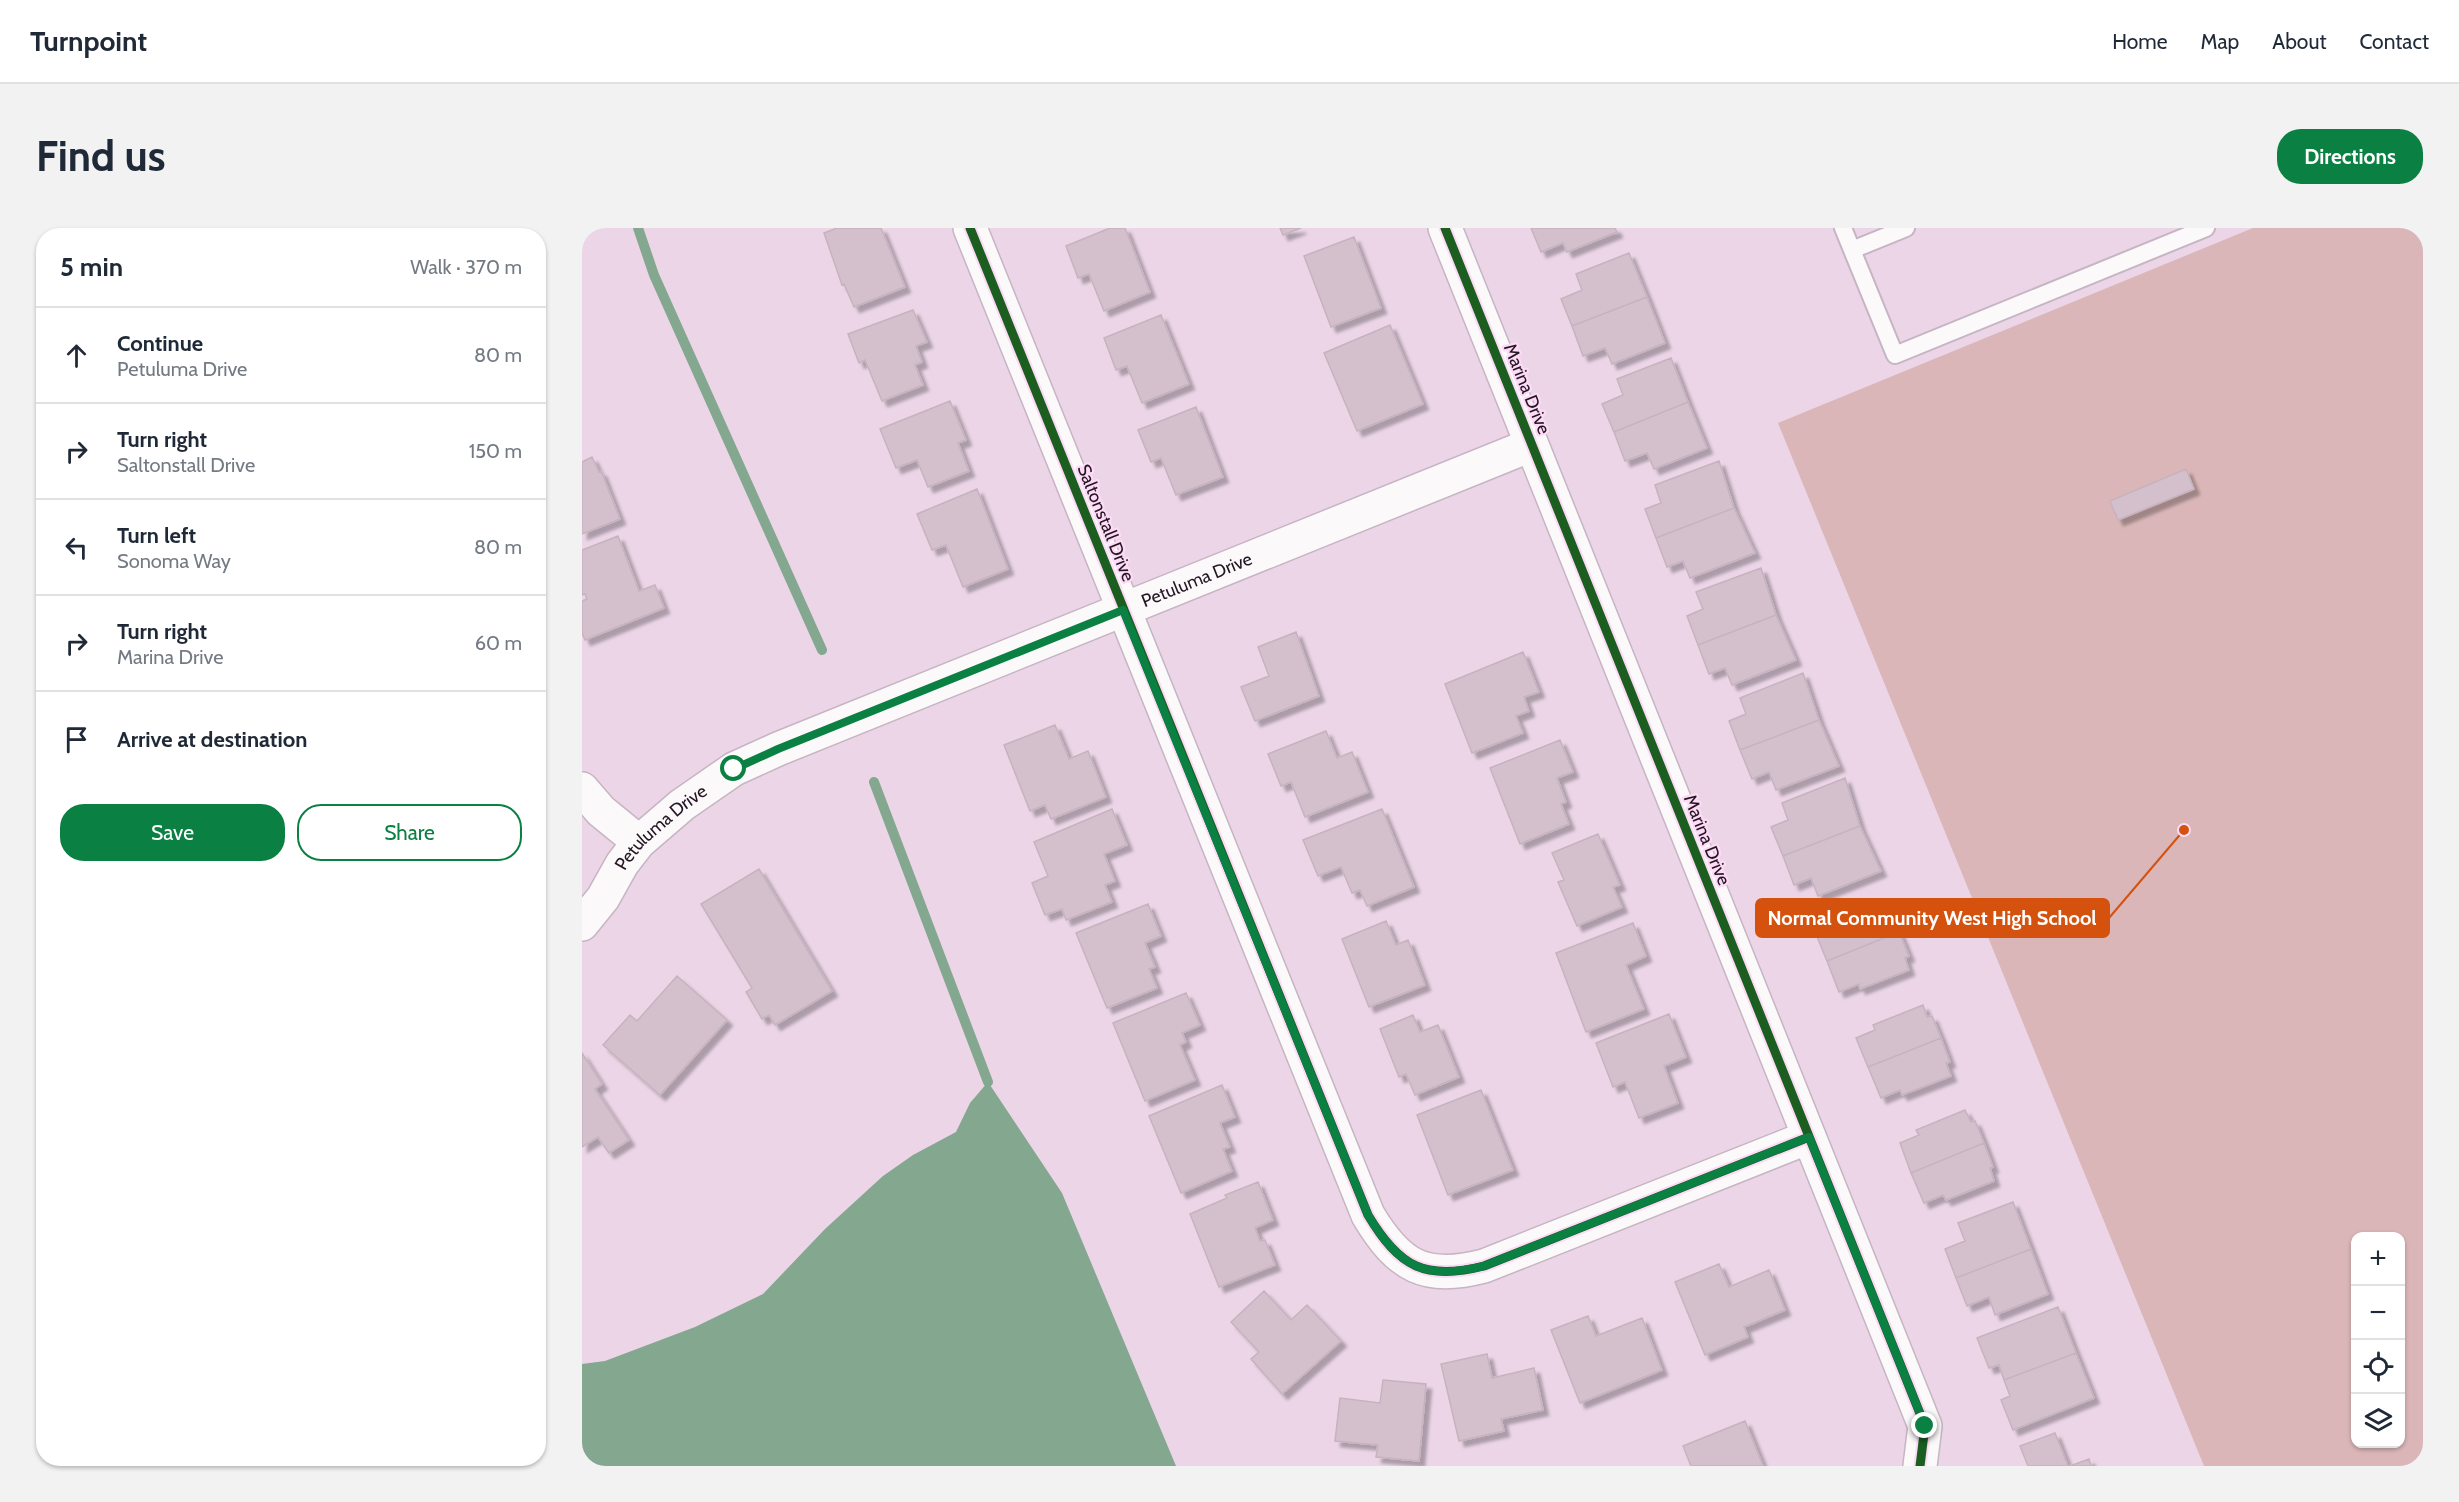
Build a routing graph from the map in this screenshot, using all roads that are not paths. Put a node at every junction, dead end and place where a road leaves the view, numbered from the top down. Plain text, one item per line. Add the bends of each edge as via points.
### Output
1 (969, 228) edge
2 (1445, 228) edge
3 (1843, 228) edge
4 (1906, 228) edge
5 (2206, 228) edge
6 (1852, 250) junction
7 (1531, 445) junction
8 (1123, 610) junction
9 (582, 789) edge
10 (639, 842) junction
11 (582, 924) edge
12 (1809, 1137) junction
13 (1920, 1466) edge

1 - 8 street, Saltonstall Drive
2 - 7 street, Marina Drive
3 - 6 lane
4 - 6 lane
5 - 6 lane via 1895,355
7 - 8 street, Petuluma Drive
7 - 12 street, Marina Drive
8 - 10 street, Petuluma Drive via 734,769
8 - 12 street, Saltonstall Drive via 1368,1215 1384,1242 1405,1261 1433,1272 1457,1273 1484,1266
9 - 10 street via 601,811
10 - 11 street, Petuluma Drive
12 - 13 street, Marina Drive via 1925,1426

